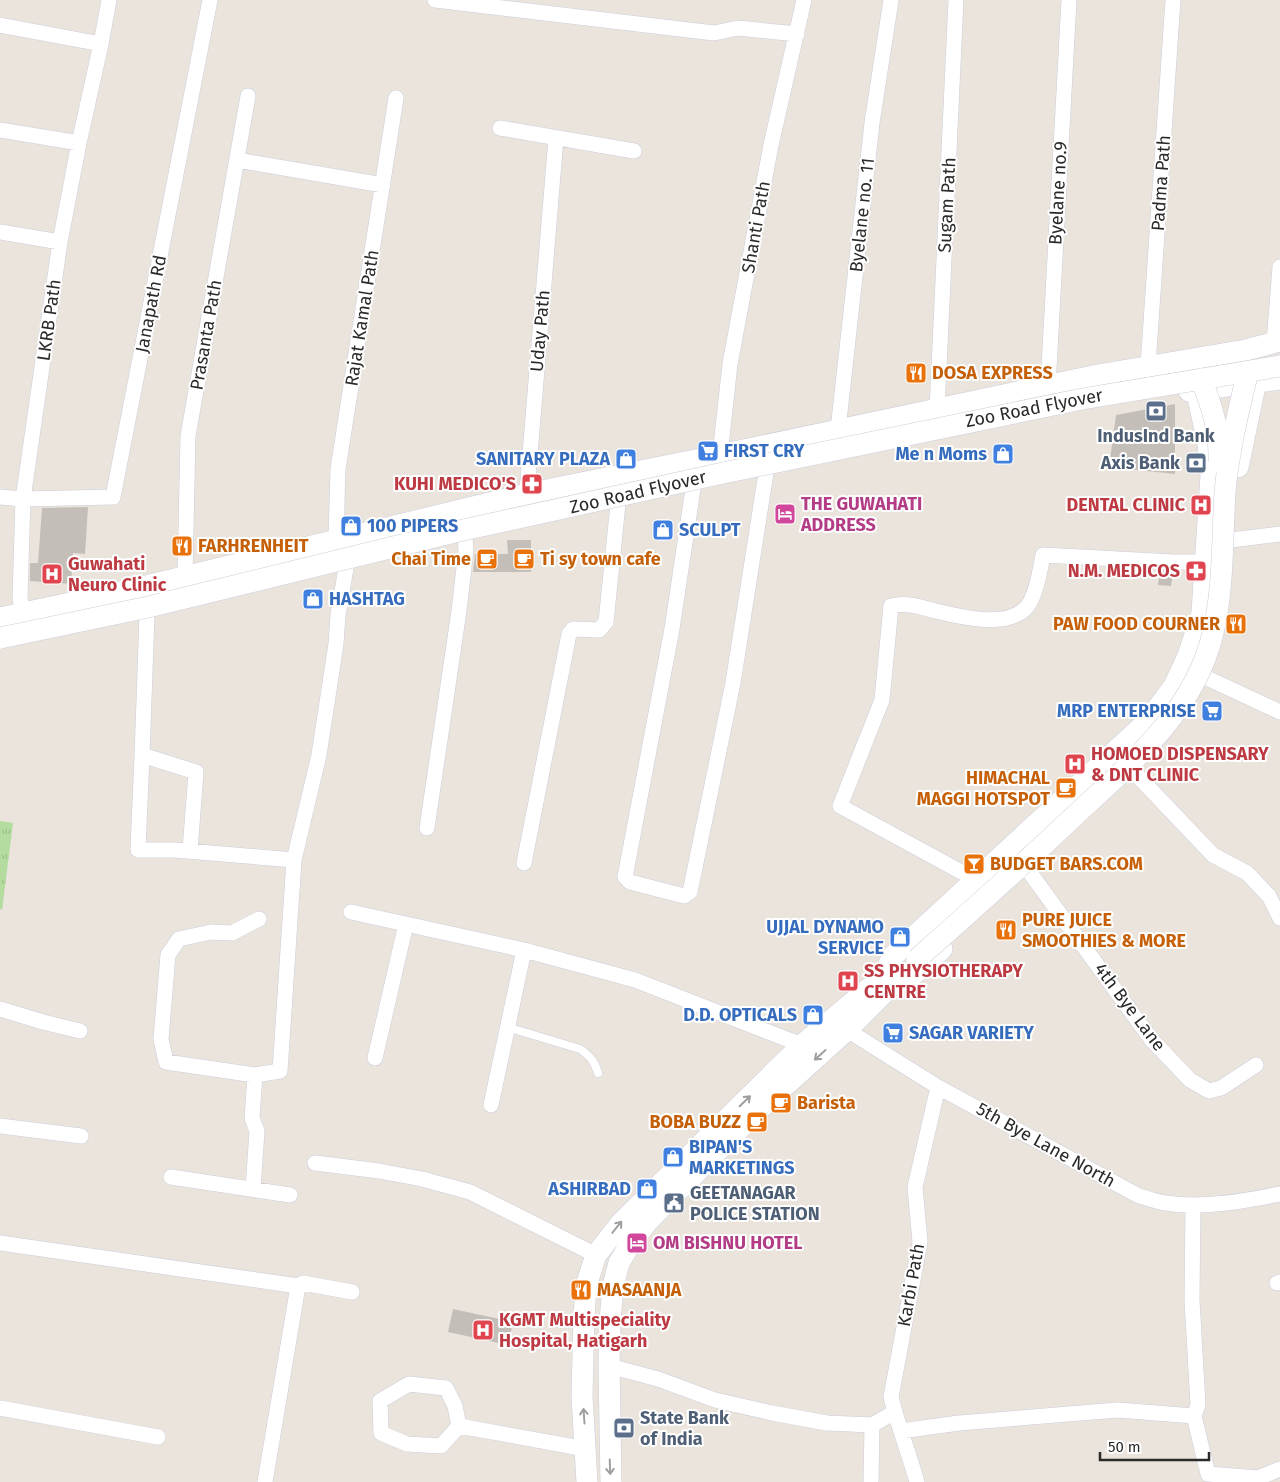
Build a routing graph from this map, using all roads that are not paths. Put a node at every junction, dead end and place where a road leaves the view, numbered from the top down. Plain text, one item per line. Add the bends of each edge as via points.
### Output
1 (109, 0) edge
2 (210, 0) edge
3 (435, 0) edge
4 (804, 0) edge
5 (891, 0) edge
6 (956, 0) edge
7 (1069, 0) edge
8 (1173, 0) edge
9 (0, 25) edge
10 (797, 34) junction
11 (101, 44) junction
12 (248, 96) dead end
13 (396, 98) dead end
14 (500, 128) dead end
15 (0, 130) edge
16 (556, 138) junction
17 (79, 143) junction
18 (634, 151) dead end
19 (237, 160) junction
20 (382, 185) junction
21 (0, 232) edge
22 (60, 242) junction
23 (1280, 267) edge
24 (1278, 346) edge
25 (1246, 350) junction
26 (1190, 359) junction
27 (1148, 366) junction
28 (1280, 366) edge
29 (1252, 378) junction
30 (1280, 379) edge
31 (1199, 384) junction
32 (1048, 386) junction
33 (937, 410) junction
34 (838, 430) junction
35 (720, 455) junction
36 (766, 473) junction
37 (693, 489) junction
38 (527, 494) junction
39 (0, 497) edge
40 (23, 499) junction
41 (618, 504) junction
42 (524, 524) junction
43 (1280, 534) edge
44 (465, 537) junction
45 (336, 540) junction
46 (1232, 540) junction
47 (1206, 562) junction
48 (346, 568) junction
49 (185, 576) junction
50 (22, 613) junction
51 (147, 616) junction
52 (0, 618) edge
53 (0, 626) edge
54 (0, 638) edge
55 (27, 643) junction
56 (0, 649) edge
57 (1207, 678) junction
58 (1280, 712) edge
59 (142, 754) junction
60 (1133, 771) junction
61 (427, 828) dead end
62 (190, 851) junction
63 (294, 860) junction
64 (524, 863) dead end
65 (1028, 870) junction
66 (976, 880) junction
67 (352, 912) dead end
68 (1280, 918) edge
69 (260, 919) dead end
70 (406, 924) junction
71 (524, 950) junction
72 (915, 955) junction
73 (887, 981) junction
74 (0, 1008) edge
75 (840, 1025) junction
76 (507, 1027) junction
77 (80, 1031) dead end
78 (802, 1045) junction
79 (375, 1058) dead end
80 (1256, 1065) dead end
81 (598, 1073) dead end
82 (255, 1075) junction
83 (938, 1087) junction
84 (491, 1104) dead end
85 (0, 1126) edge
86 (81, 1136) dead end
87 (315, 1162) dead end
88 (171, 1177) dead end
89 (253, 1189) junction
90 (1280, 1194) edge
91 (290, 1195) dead end
92 (1193, 1205) junction
93 (0, 1243) edge
94 (596, 1255) junction
95 (298, 1286) junction
96 (352, 1292) dead end
97 (609, 1366) junction
98 (0, 1408) edge
99 (895, 1412) junction
100 (1194, 1416) junction
101 (459, 1426) junction
102 (872, 1426) junction
103 (901, 1431) junction
104 (158, 1438) dead end
105 (586, 1449) junction
106 (1280, 1469) edge
107 (1208, 1478) edge
108 (266, 1482) edge
109 (587, 1482) edge
110 (611, 1482) edge
111 (871, 1482) edge
112 (917, 1482) edge

1 - 11 street, LKRB Path
2 - 40 street, Janapath Rd via 113,497
3 - 10 street via 714,34 738,28
4 - 10 street, Shanti Path
5 - 34 street, Byelane no. 11 via 872,123
6 - 33 street, Sugam Path
7 - 32 street, Byelane no.9
8 - 27 street, Padma Path
9 - 11 street
10 - 35 street, Shanti Path via 771,145 730,364
11 - 17 street, LKRB Path
12 - 19 street, Prasanta Path
13 - 20 street, Rajat Kamal Path
14 - 16 street
15 - 17 street
16 - 18 street
16 - 38 street, Uday Path
17 - 22 street, LKRB Path
19 - 20 street
19 - 49 street, Prasanta Path via 188,436
20 - 45 street, Rajat Kamal Path via 338,469
21 - 22 street
22 - 40 street, LKRB Path
23 - 24 street
24 - 25 main road
24 - 53 main road, Zoo Road Flyover via 544,500 185,586
25 - 26 main road
25 - 29 main road
26 - 27 main road
26 - 31 main road
27 - 32 main road
28 - 29 main road, Zoo Road Flyover, bridge
29 - 30 main road
29 - 31 main road, Zoo Road Flyover, bridge
29 - 46 main road via 1237,469
29 - 72 main road, bridge via 1230,450 1215,625 1206,658 1189,694 1160,734 1129,765 1024,863
31 - 36 main road via 1170,393
31 - 47 main road via 1211,476
31 - 54 main road, Zoo Road Flyover, bridge via 1082,399 706,477 463,530 148,607
31 - 72 main road, bridge via 1210,399 1220,449 1210,608 1206,633 1189,677 1157,724 1123,759
32 - 33 main road
33 - 34 main road
34 - 35 main road
35 - 38 main road
36 - 37 main road
36 - 37 street via 733,683 690,892 684,896 630,882 625,877 672,629
37 - 41 main road
38 - 42 street, Uday Path
38 - 45 main road
39 - 40 street, Janapath Rd
40 - 50 street, LKRB Path
41 - 42 main road
41 - 64 street via 606,622 599,630 573,629 569,634
42 - 44 main road
43 - 46 street
44 - 48 main road
44 - 61 street via 459,611
45 - 49 main road
46 - 57 main road via 1226,616 1218,651
47 - 66 main road via 1202,613 1174,686 1149,720
47 - 66 street via 1043,555 1037,587 1025,609 1009,618 967,619 904,603 891,606 882,700 840,806
48 - 51 main road
48 - 63 street via 319,755
49 - 50 main road
50 - 52 main road
50 - 55 street, LKRB Path
51 - 55 main road
51 - 59 street
55 - 56 main road
57 - 58 street
57 - 60 main road via 1185,716
59 - 62 street via 196,772
59 - 62 street via 138,850
60 - 65 main road
60 - 68 street via 1213,855 1247,873 1269,896
62 - 63 street
63 - 82 street via 280,1071
65 - 73 main road via 913,975
65 - 80 street, 4th Bye Lane via 1151,1039 1190,1080 1208,1091 1221,1088
66 - 73 main road via 893,956
67 - 70 street
69 - 82 street via 232,933 211,932 179,939 168,955 161,1039 166,1062
70 - 71 street
70 - 79 street
71 - 76 street
71 - 78 street via 635,980
72 - 73 main road
73 - 75 main road
74 - 77 street
75 - 78 main road
75 - 83 street, 5th Bye Lane North
75 -> 97 main road via 648,1221 630,1244 619,1263 613,1286
76 - 81 lane via 580,1049 590,1055
76 - 84 street
94 -> 78 main road via 621,1223
82 - 89 street via 252,1118 258,1131
83 - 92 street, 5th Bye Lane North via 1140,1196 1166,1203
83 - 99 street, Karbi Path via 915,1187 920,1242 891,1397
85 - 86 street
87 - 94 street via 379,1170 470,1192
88 - 89 street
89 - 91 street
90 - 92 street, 5th Bye Lane North
92 - 100 street via 1192,1300 1198,1405
93 - 95 street
105 -> 94 main road via 582,1396 584,1317 586,1286
95 - 96 street via 303,1283
95 - 108 street
97 - 102 street via 658,1379 715,1400 827,1423
97 -> 110 main road
98 - 104 street
99 - 102 street
99 - 103 street, Karbi Path
100 - 103 street via 1118,1410
100 - 107 street
101 - 101 street via 441,1446 407,1444 381,1433 380,1401 409,1384 446,1388 455,1406
101 - 105 street
102 - 111 street
103 - 112 street, Karbi Path
105 - 109 main road
106 - 107 street via 1258,1478

